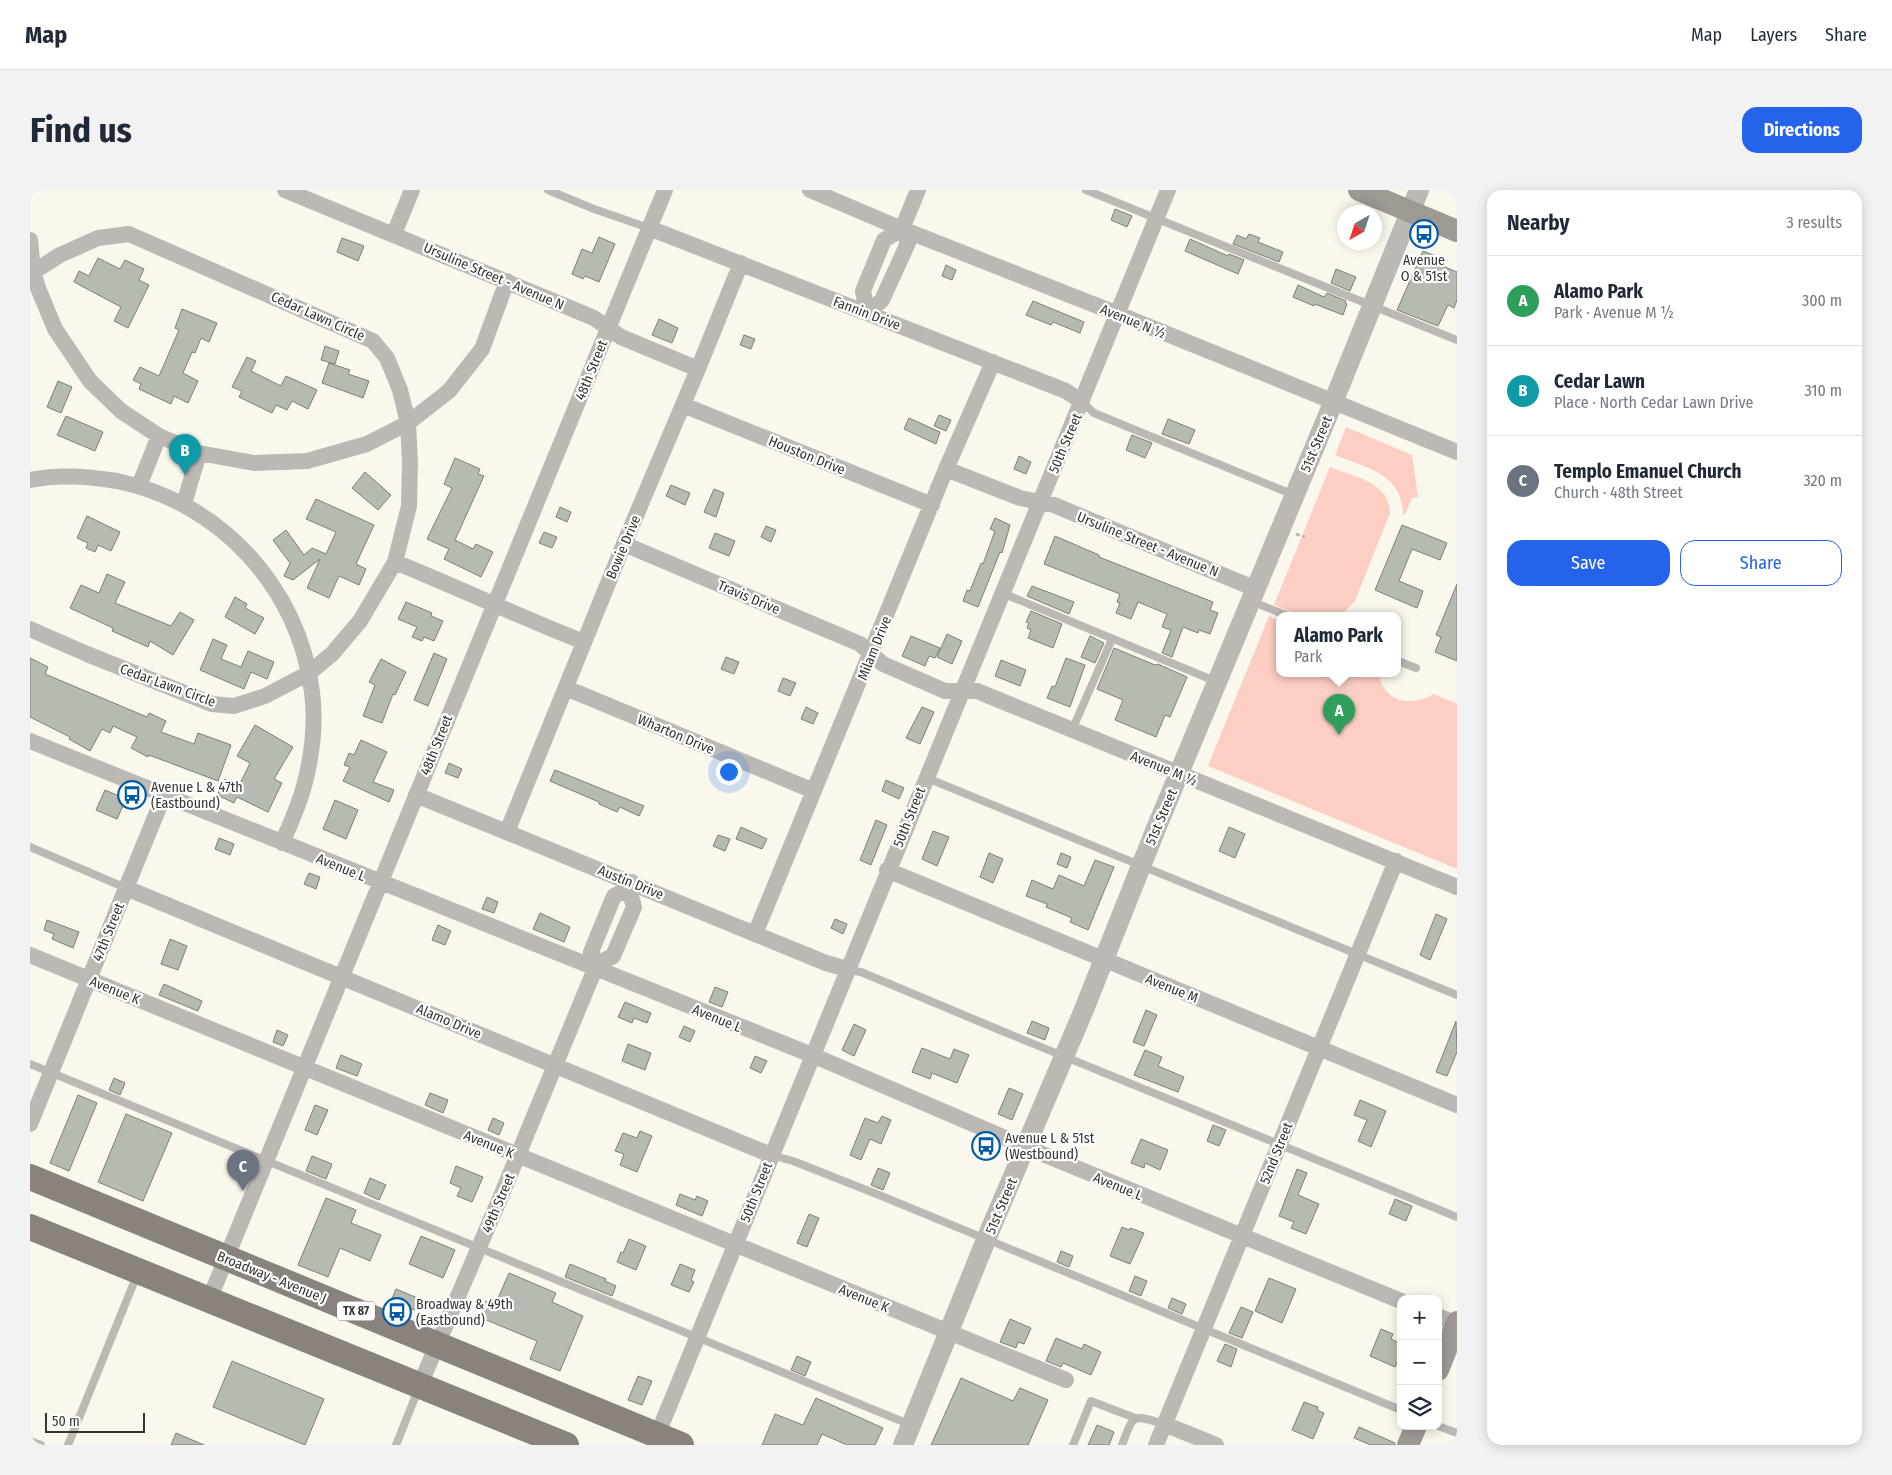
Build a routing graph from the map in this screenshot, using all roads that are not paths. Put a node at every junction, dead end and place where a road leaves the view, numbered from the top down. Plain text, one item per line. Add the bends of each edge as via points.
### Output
1 (285, 190) edge
2 (412, 190) edge
3 (548, 190) edge
4 (665, 190) edge
5 (810, 190) edge
6 (918, 190) edge
7 (1086, 190) edge
8 (1168, 190) edge
9 (1358, 190) edge
10 (1419, 190) edge
11 (1410, 211) junction
12 (1156, 217) junction
13 (649, 228) junction
14 (902, 229) junction
15 (1457, 231) edge
16 (394, 234) junction
17 (30, 240) edge
18 (741, 263) junction
19 (32, 272) edge
20 (507, 281) junction
21 (1373, 305) junction
22 (867, 313) junction
23 (1118, 314) junction
24 (609, 328) junction
25 (1457, 340) edge
26 (993, 362) junction
27 (698, 369) junction
28 (1082, 402) junction
29 (1334, 402) junction
30 (683, 405) junction
31 (408, 423) junction
32 (158, 436) junction
33 (1457, 452) edge
34 (199, 453) junction
35 (946, 469) junction
36 (30, 480) edge
37 (140, 486) junction
38 (1294, 495) junction
39 (1040, 502) junction
40 (184, 504) junction
41 (932, 505) junction
42 (624, 544) junction
43 (395, 562) junction
44 (1001, 593) junction
45 (1254, 595) junction
46 (494, 605) junction
47 (1282, 612) edge
48 (30, 629) edge
49 (1112, 638) junction
50 (584, 642) junction
51 (871, 654) junction
52 (1401, 662) edge
53 (1416, 668) dead end
54 (308, 673) junction
55 (1217, 682) junction
56 (566, 688) junction
57 (960, 692) junction
58 (1072, 730) junction
59 (30, 741) edge
60 (1179, 774) junction
61 (926, 777) junction
62 (814, 791) junction
63 (164, 795) junction
64 (416, 795) junction
65 (506, 832) junction
66 (282, 843) junction
67 (30, 847) edge
68 (1396, 861) junction
69 (1141, 866) junction
70 (888, 870) junction
71 (380, 883) junction
72 (631, 885) junction
73 (1457, 887) edge
74 (126, 888) junction
75 (755, 934) junction
76 (1357, 954) junction
77 (30, 956) edge
78 (1104, 960) junction
79 (596, 967) junction
80 (847, 970) junction
81 (342, 977) junction
82 (89, 980) junction
83 (1457, 996) edge
84 (1319, 1048) junction
85 (812, 1055) junction
86 (1064, 1057) junction
87 (30, 1064) edge
88 (555, 1066) junction
89 (304, 1068) junction
90 (51, 1073) junction
91 (1457, 1105) edge
92 (30, 1124) edge
93 (1280, 1145) junction
94 (1026, 1147) junction
95 (771, 1155) junction
96 (518, 1156) junction
97 (266, 1161) junction
98 (30, 1177) edge
99 (1457, 1217) edge
100 (30, 1227) edge
101 (1242, 1237) junction
102 (986, 1240) junction
103 (734, 1245) junction
104 (478, 1248) junction
105 (226, 1258) junction
106 (138, 1271) junction
107 (1397, 1299) edge
108 (209, 1300) junction
109 (1442, 1317) edge
110 (1457, 1323) edge
111 (1204, 1328) junction
112 (948, 1333) junction
113 (696, 1337) junction
114 (438, 1345) junction
115 (1442, 1360) edge
116 (1066, 1380) dead end
117 (420, 1386) junction
118 (1397, 1408) edge
119 (1135, 1418) junction
120 (1164, 1424) junction
121 (911, 1425) junction
122 (1442, 1427) edge
123 (1414, 1430) edge
124 (1457, 1433) edge
125 (655, 1440) edge
126 (30, 1441) edge
127 (40, 1445) edge
128 (68, 1445) edge
129 (396, 1445) edge
130 (566, 1445) edge
131 (681, 1445) edge
132 (903, 1445) edge
133 (1073, 1445) edge
134 (1122, 1445) edge
135 (1156, 1445) edge
136 (1216, 1445) edge
137 (1408, 1445) edge

1 - 16 street, Ursuline Street - Avenue N
2 - 16 street
3 - 13 lane
4 - 13 street, 48th Street
5 - 14 street, Avenue N ½
6 - 14 street
7 - 12 lane
8 - 12 street, 50th Street
9 - 11 main road
10 - 11 street, 51st Street
11 - 15 main road
11 - 21 street, 51st Street
12 - 21 lane
12 - 23 street, 50th Street
13 - 18 street, Fannin Drive
13 - 24 street, 48th Street
14 - 22 street via 908,243 882,300
14 - 22 street via 884,240 863,291
14 - 23 street, Avenue N ½
16 - 20 street, Ursuline Street - Avenue N
17 - 19 street
18 - 22 street, Fannin Drive
18 - 27 street, Bowie Drive
19 - 31 street, Cedar Lawn Circle via 98,238 129,234 373,341 387,358 400,390
19 - 32 street via 55,329 90,381 121,411
20 - 24 street, Ursuline Street - Avenue N via 594,318
20 - 31 street via 482,349 449,391
21 - 25 lane
21 - 29 street, 51st Street
22 - 26 street, Fannin Drive
23 - 28 street, 50th Street
23 - 29 street, Avenue N ½
24 - 27 street, Ursuline Street - Avenue N via 624,338
24 - 46 street, 48th Street
26 - 28 street, Fannin Drive via 1066,391
26 - 35 street, Milam Drive
27 - 30 street, Bowie Drive
28 - 38 lane via 1094,413
28 - 39 street, 50th Street
29 - 33 street, Avenue N ½
29 - 38 street, 51st Street
30 - 41 street, Houston Drive
30 - 42 street, Bowie Drive
31 - 34 street via 367,444 308,461 254,463
31 - 43 street, Cedar Lawn Circle via 409,506
32 - 34 street
32 - 37 street
34 - 40 street
35 - 39 street via 1020,498
35 - 41 street, Milam Drive
36 - 37 street via 93,477
37 - 40 street
38 - 45 street, 51st Street
39 - 44 street, 50th Street
39 - 45 street, Ursuline Street - Avenue N via 1054,505
40 - 54 street via 223,530 257,563 284,603 303,647
41 - 51 street, Milam Drive
42 - 50 street, Bowie Drive
42 - 51 street, Travis Drive via 860,644
43 - 46 street
43 - 54 street, Cedar Lawn Circle via 360,621 332,654
44 - 49 lane
44 - 57 street, 50th Street
45 - 47 lane
45 - 55 street, 51st Street
46 - 50 street
46 - 64 street, 48th Street
48 - 54 street, Cedar Lawn Circle via 212,704 234,706 265,696
49 - 55 lane
49 - 58 lane
50 - 56 street, Bowie Drive
51 - 57 street, Avenue M ½ via 883,664 945,691
51 - 62 street, Milam Drive
52 - 53 lane
54 - 66 street via 312,693 313,741 304,787
55 - 60 street, 51st Street
56 - 62 street, Wharton Drive
56 - 65 street, Bowie Drive
57 - 58 street, Avenue M ½ via 977,691
57 - 61 street, 50th Street
58 - 60 street, Avenue M ½
59 - 63 street, Avenue L
60 - 68 street, Avenue M ½
60 - 69 street, 51st Street
61 - 69 lane
61 - 70 street, 50th Street
62 - 75 street, Milam Drive
63 - 66 street, Avenue L
63 - 74 street, 47th Street
64 - 65 street, Austin Drive
64 - 71 street, 48th Street
65 - 72 street, Austin Drive
66 - 71 street, Avenue L
67 - 74 lane
68 - 73 street, Avenue M ½
68 - 76 street, 52nd Street
69 - 76 lane
69 - 78 street, 51st Street
70 - 78 street, Avenue M
70 - 80 street, 50th Street
71 - 79 street, Avenue L
71 - 81 street, 48th Street
72 - 75 street, Austin Drive
72 - 79 street, 49th Street via 634,907 613,956
72 - 79 street, 49th Street via 614,896 591,952
74 - 81 street, Alamo Drive
74 - 82 street, 47th Street
75 - 80 street, Austin Drive
76 - 83 lane
76 - 84 street, 52nd Street
77 - 82 street, Avenue K
78 - 84 street, Avenue M
78 - 86 street, 51st Street
79 - 85 street, Avenue L
79 - 88 street, 49th Street
80 - 85 street, 50th Street
80 - 86 lane via 861,972
81 - 88 street, Alamo Drive
81 - 89 street, 48th Street
82 - 89 street, Avenue K
82 - 90 street, 47th Street
84 - 91 street, Avenue M
84 - 93 street, 52nd Street
85 - 94 street, Avenue L
85 - 95 street, 50th Street
86 - 93 lane
86 - 94 street, 51st Street
87 - 90 lane
88 - 95 street, Alamo Drive
88 - 96 street, 49th Street
89 - 96 street, Avenue K
89 - 97 street, 48th Street
90 - 92 street, 47th Street
90 - 97 lane
93 - 99 lane
93 - 101 street, 52nd Street
94 - 101 street, Avenue L
94 - 102 street, 51st Street
95 - 102 lane via 870,1191
95 - 103 street, 50th Street
96 - 103 street, Avenue K
96 - 104 street, 49th Street
97 - 104 lane
97 - 105 street, 48th Street
98 - 105 main road, Broadway - Avenue J / TX 87
100 - 106 main road
101 - 107 street, Avenue L
101 - 111 street, 52nd Street
102 - 111 lane
102 - 112 street, 51st Street
103 - 112 street, Avenue K
103 - 113 street, 50th Street
104 - 113 lane
104 - 114 street, 49th Street
105 - 108 street, 48th Street
105 - 114 main road, Broadway - Avenue J / TX 87
106 - 108 main road
106 - 128 lane
108 - 117 main road
109 - 110 street
110 - 115 main road
111 - 118 lane
111 - 120 street, 52nd Street
112 - 116 street, Avenue K
112 - 121 street, 51st Street
113 - 121 lane
113 - 125 street, 50th Street
114 - 117 street, 49th Street
114 - 125 main road, Broadway - Avenue J / TX 87
117 - 129 lane
117 - 130 main road
119 - 120 lane
119 - 133 lane via 1091,1400
119 - 134 lane
120 - 135 street, 52nd Street
120 - 136 street
121 - 132 street, 51st Street
122 - 124 lane
123 - 137 main road
125 - 131 main road, Broadway - Avenue J / TX 87
126 - 127 lane

